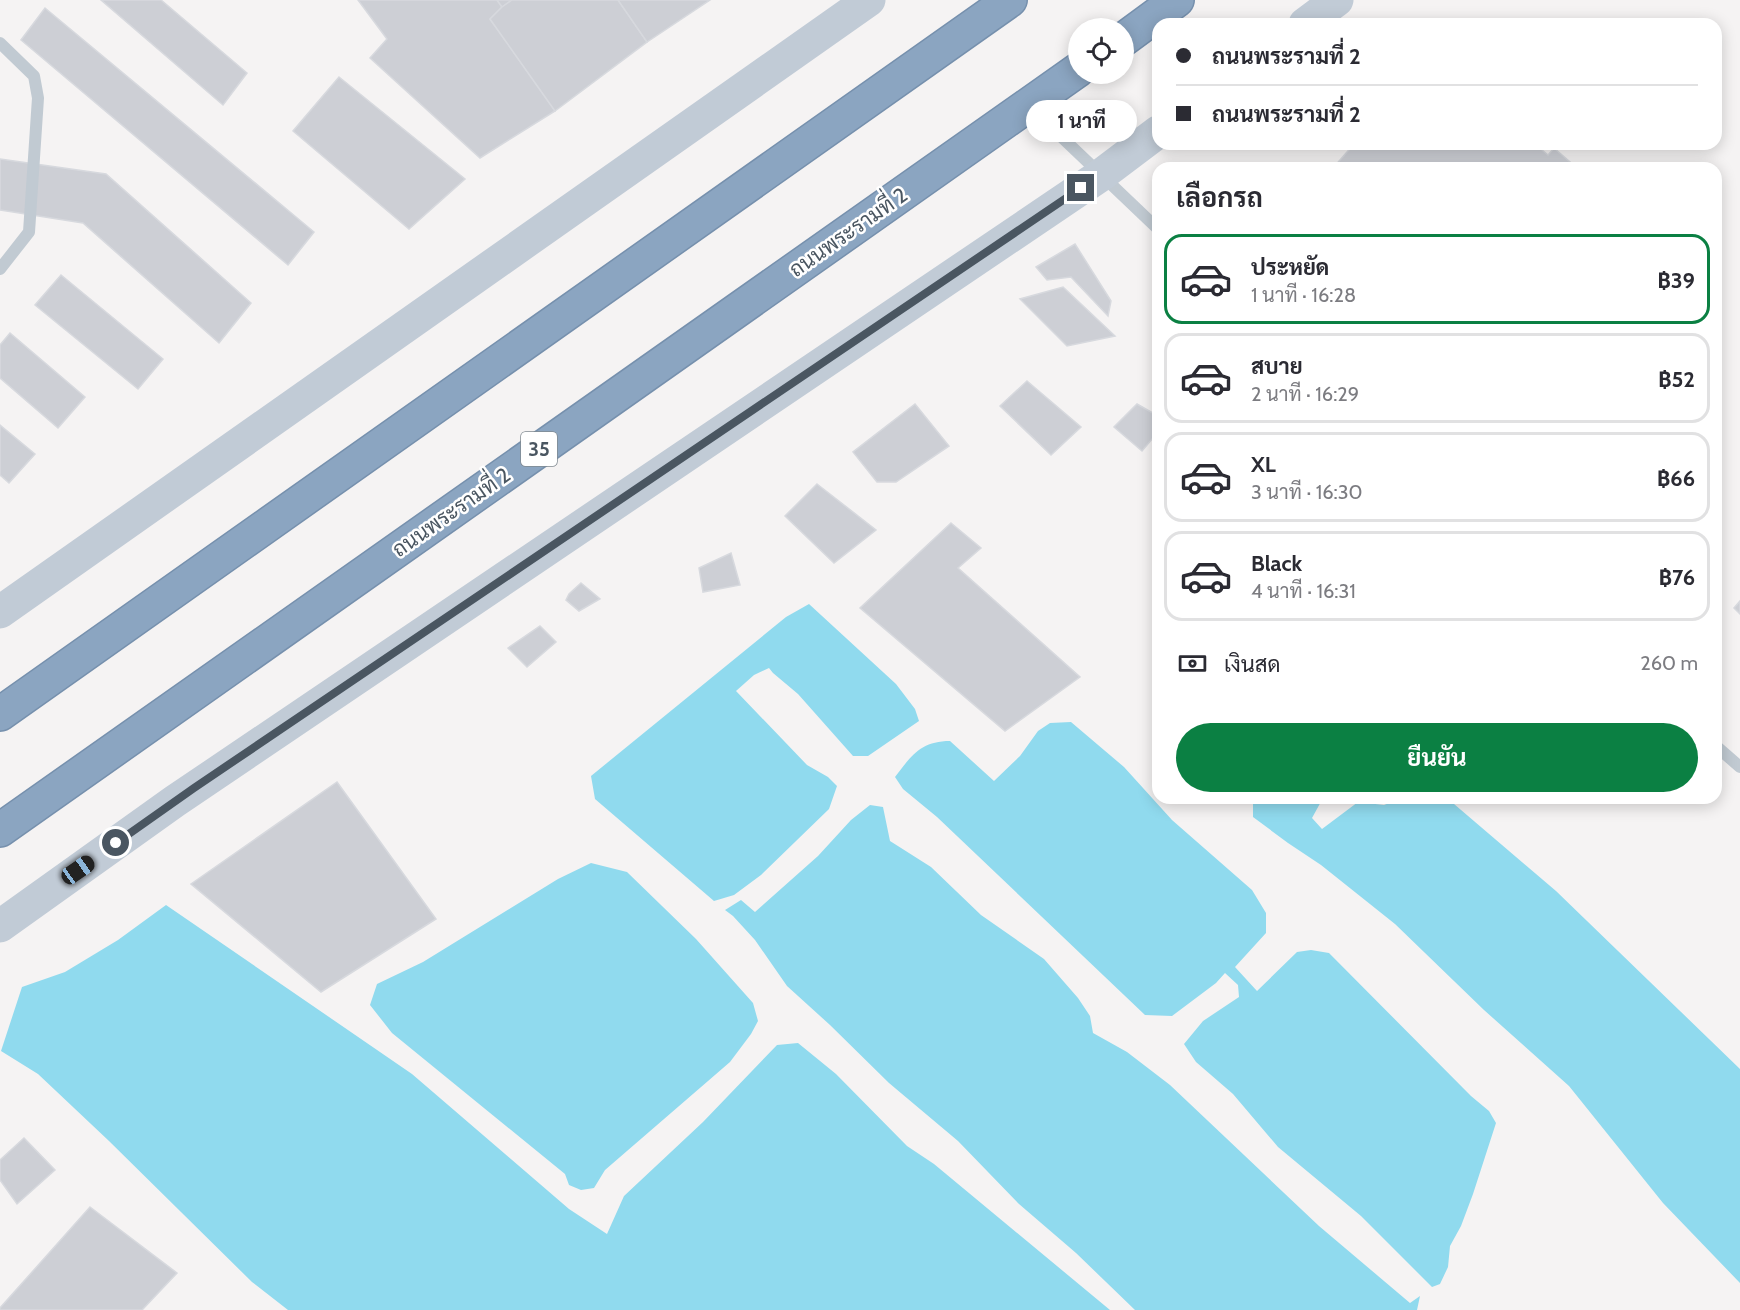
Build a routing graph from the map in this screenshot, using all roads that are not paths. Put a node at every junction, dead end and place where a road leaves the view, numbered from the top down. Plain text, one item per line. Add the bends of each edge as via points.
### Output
1 (869, 0) edge
2 (1010, 0) edge
3 (1177, 0) edge
4 (1337, 0) edge
5 (1152, 18) edge
6 (1153, 18) edge
7 (1313, 18) edge
8 (1134, 32) edge
9 (0, 44) edge
10 (1068, 77) edge
11 (1029, 105) junction
12 (1152, 137) edge
13 (1101, 175) junction
14 (1152, 223) edge
15 (0, 269) edge
16 (0, 612) edge
17 (0, 714) edge
18 (1722, 751) edge
19 (1740, 767) edge
20 (0, 830) edge
21 (0, 926) edge

1 - 16 main road
2 - 17 highway
3 - 6 highway
4 - 7 main road
5 - 8 highway
9 - 15 lane via 34,76 38,98 29,232
10 - 11 highway, ถนนพระรามที่ 2 / 35
11 - 13 lane
11 - 20 highway, ถนนพระรามที่ 2 / 35
12 - 13 main road
13 - 14 lane
13 - 21 main road via 175,801
18 - 19 lane

